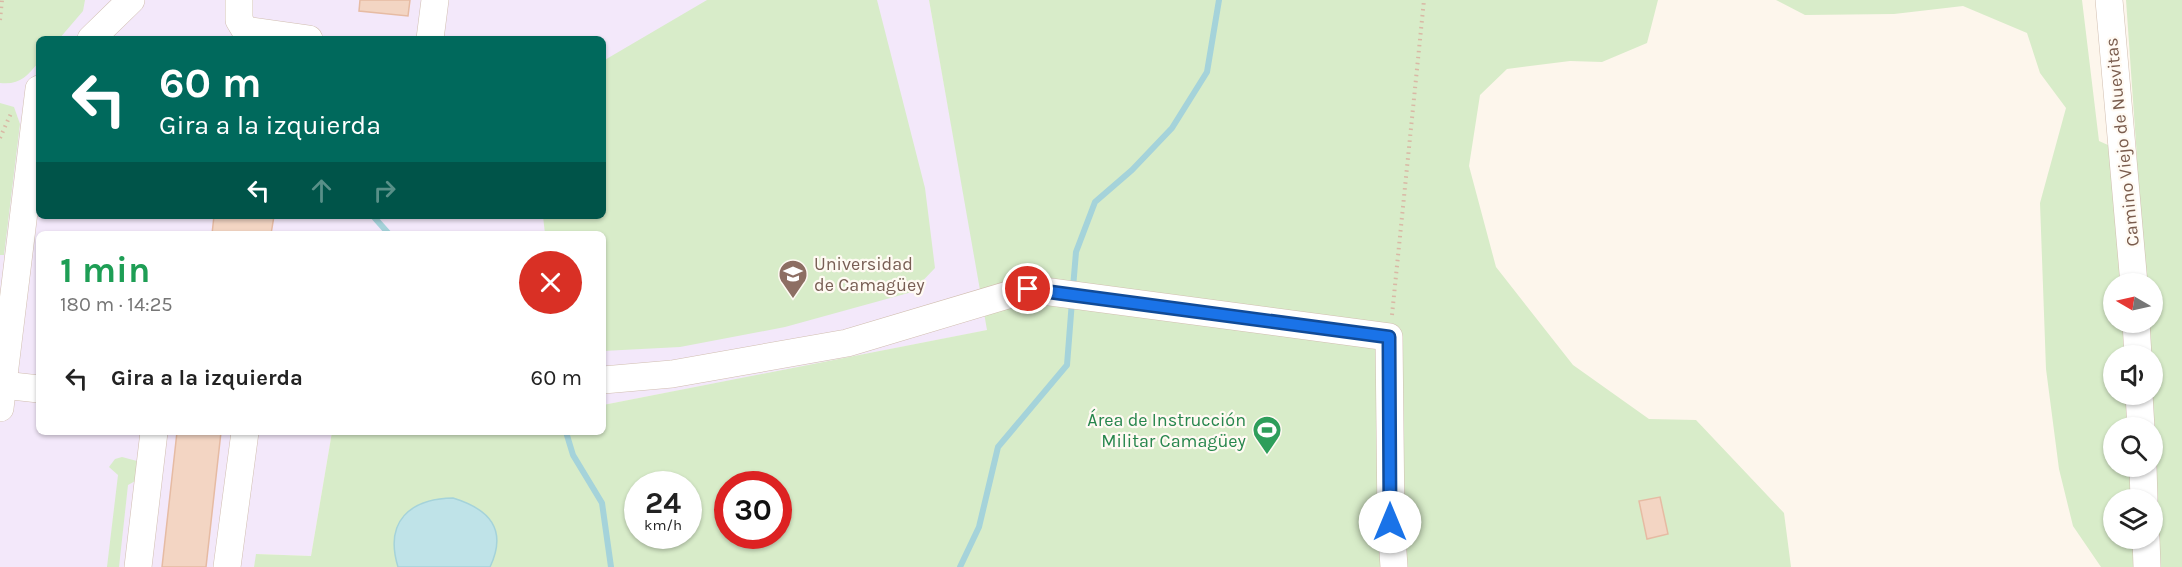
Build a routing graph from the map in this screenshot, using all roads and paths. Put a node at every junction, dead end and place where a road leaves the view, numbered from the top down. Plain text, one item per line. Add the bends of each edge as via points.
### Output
1 (2, 0) edge
2 (131, 0) edge
3 (239, 0) edge
4 (435, 0) edge
5 (1424, 0) edge
6 (2109, 0) edge
7 (0, 20) edge
8 (94, 36) edge
9 (287, 36) edge
10 (430, 36) edge
11 (36, 115) edge
12 (0, 127) edge
13 (2, 134) dead end
14 (19, 262) edge
15 (2133, 273) edge
16 (1389, 337) junction
17 (606, 380) edge
18 (36, 390) edge
19 (1, 397) edge
20 (154, 435) edge
21 (245, 435) edge
22 (2146, 549) edge
23 (138, 567) edge
24 (227, 567) edge
25 (1394, 567) edge
26 (2147, 567) edge

1 - 7 path
2 - 8 street
3 - 9 street via 239,20 244,30
4 - 10 street
5 - 16 path
6 - 15 street, Camino Viejo de Nuevitas
11 - 14 street
12 - 13 path
14 - 19 street
16 - 17 street via 1028,289 847,343 672,374
16 - 25 street via 1390,522
18 - 19 street
20 - 23 street
21 - 24 street
22 - 26 street

